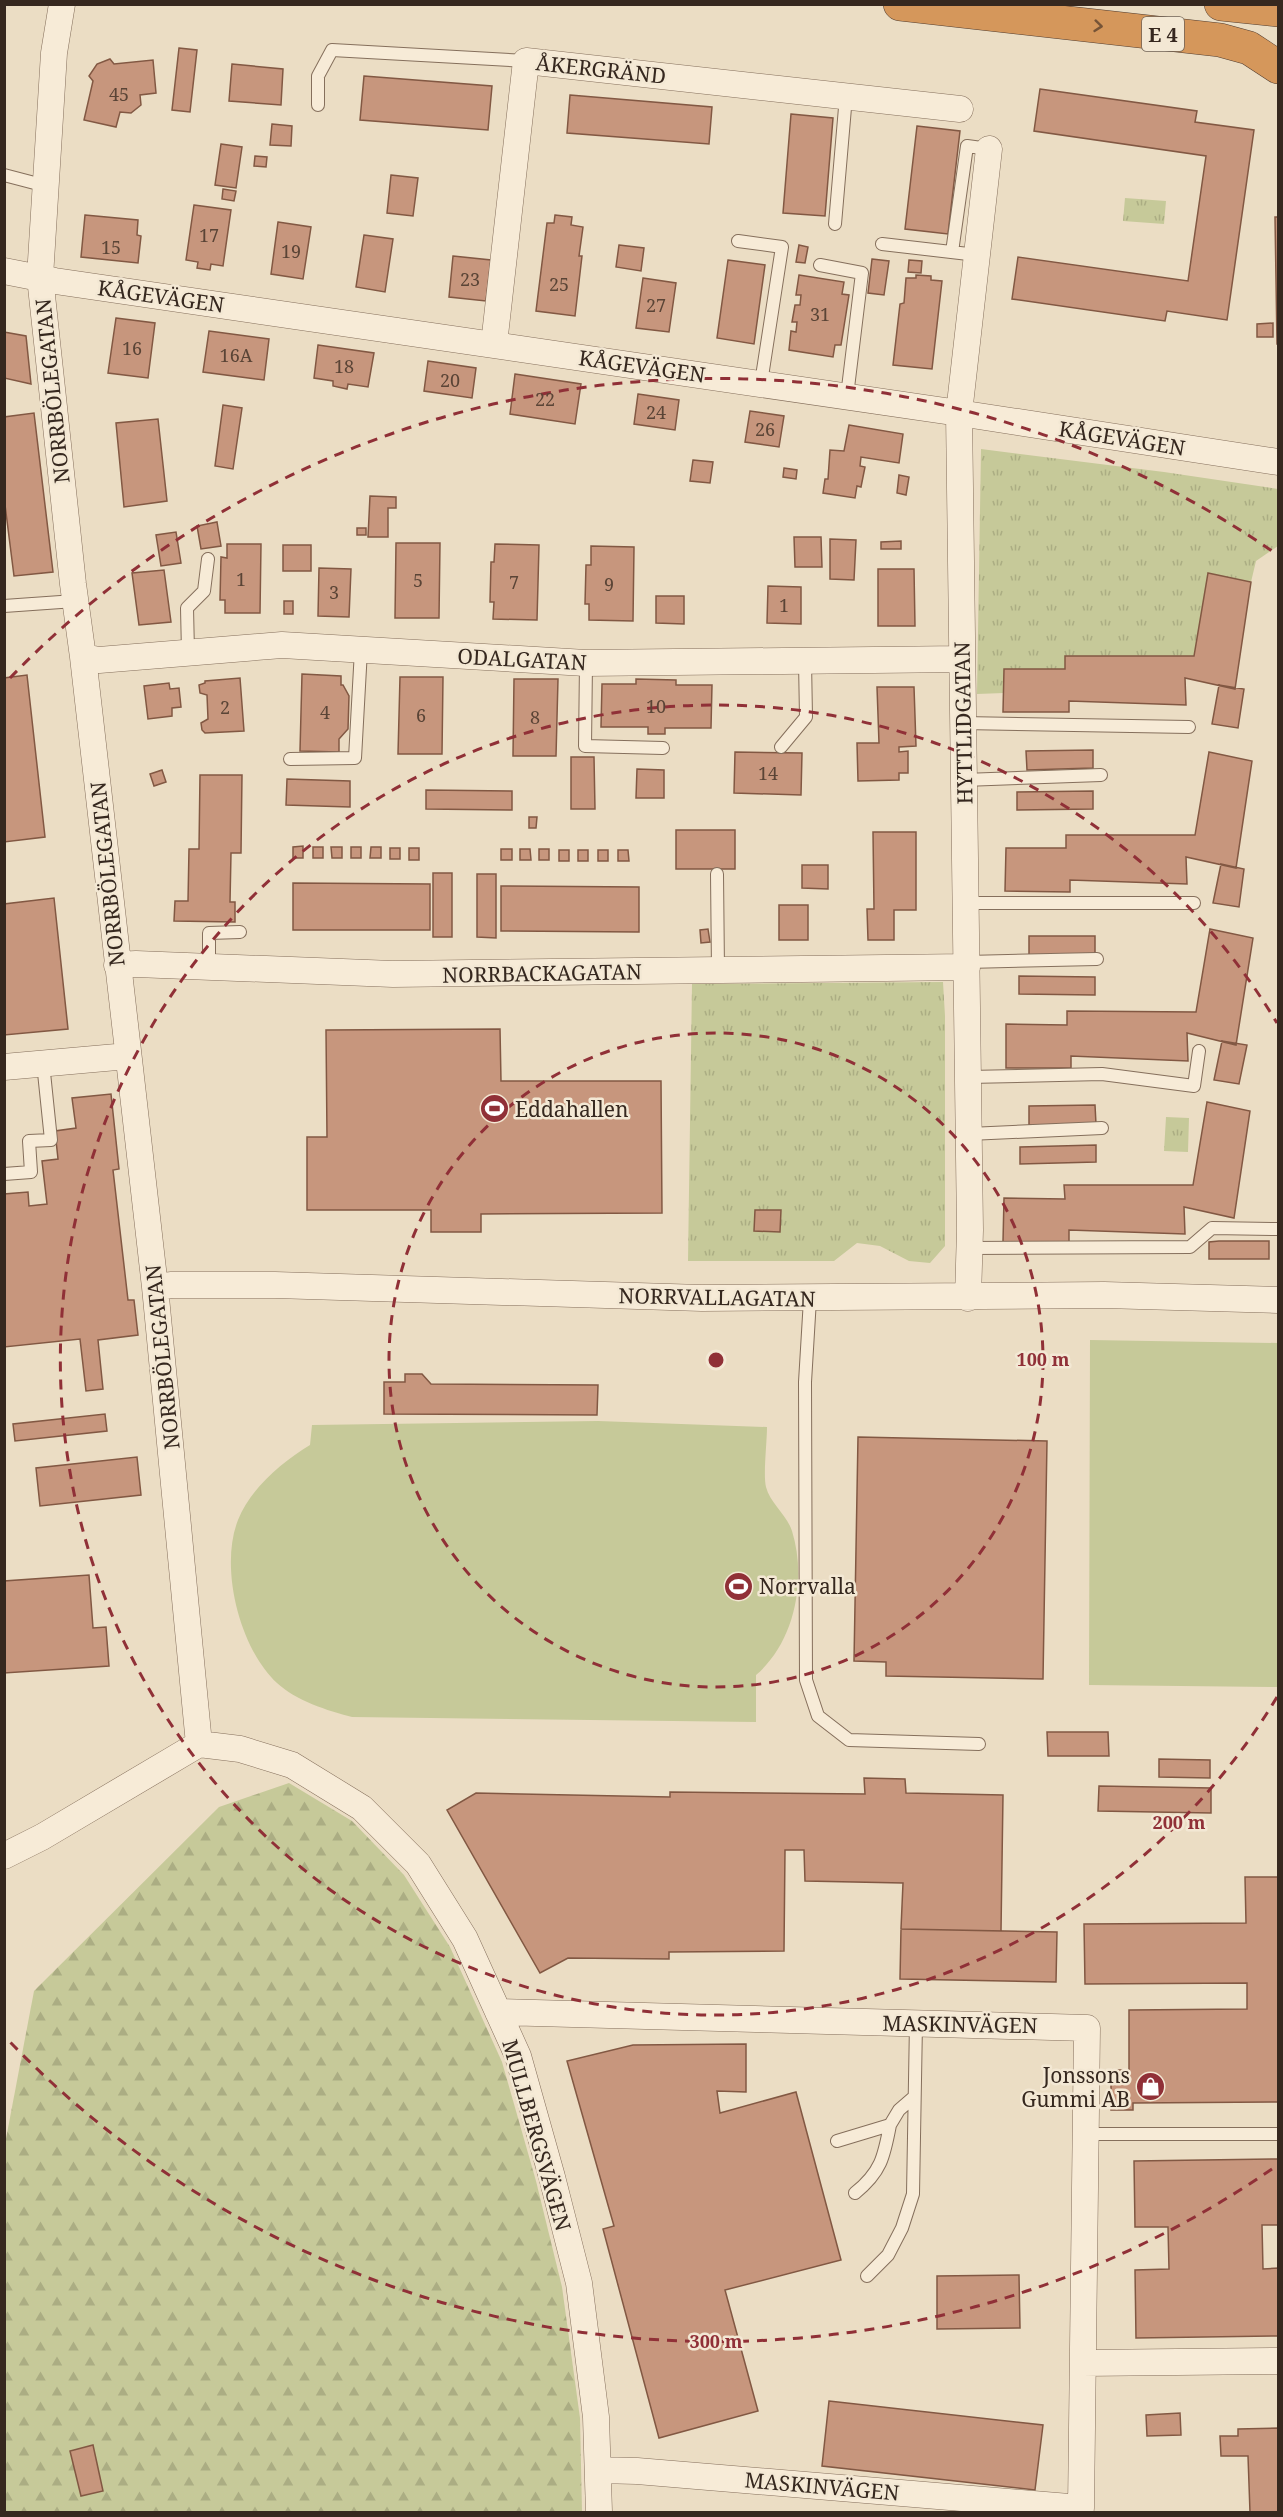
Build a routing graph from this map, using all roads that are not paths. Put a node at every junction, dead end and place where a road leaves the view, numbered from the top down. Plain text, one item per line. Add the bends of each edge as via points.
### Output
1 (62, 4) edge
2 (900, 4) edge
3 (1221, 4) edge
4 (1278, 10) edge
5 (526, 61) junction
6 (1278, 67) edge
7 (846, 96) junction
8 (318, 105) dead end
9 (960, 109) dead end
10 (989, 149) dead end
11 (4, 175) edge
12 (46, 186) junction
13 (835, 224) dead end
14 (738, 241) dead end
15 (882, 244) dead end
16 (965, 254) junction
17 (820, 265) dead end
18 (4, 271) edge
19 (40, 277) junction
20 (494, 344) junction
21 (761, 383) junction
22 (848, 396) junction
23 (959, 413) junction
24 (1278, 462) edge
25 (208, 559) dead end
26 (75, 601) junction
27 (4, 606) edge
28 (361, 650) junction
29 (188, 652) junction
30 (83, 657) junction
31 (962, 658) junction
32 (806, 661) junction
33 (586, 663) junction
34 (963, 723) junction
35 (1189, 727) dead end
36 (781, 747) dead end
37 (663, 748) dead end
38 (290, 759) dead end
39 (1101, 775) dead end
40 (964, 780) junction
41 (717, 874) dead end
42 (966, 903) junction
43 (1194, 903) dead end
44 (240, 932) dead end
45 (1097, 959) dead end
46 (967, 965) junction
47 (117, 966) junction
48 (209, 967) junction
49 (718, 970) junction
50 (1199, 1051) dead end
51 (128, 1056) junction
52 (43, 1063) junction
53 (4, 1067) edge
54 (968, 1077) junction
55 (1102, 1128) dead end
56 (969, 1134) junction
57 (4, 1174) edge
58 (1278, 1229) edge
59 (969, 1248) junction
60 (155, 1287) junction
61 (969, 1298) junction
62 (810, 1299) junction
63 (1278, 1300) edge
64 (199, 1744) junction
65 (979, 1744) dead end
66 (4, 1856) edge
67 (498, 2012) junction
68 (916, 2023) junction
69 (915, 2097) junction
70 (890, 2125) junction
71 (1086, 2134) junction
72 (1278, 2134) edge
73 (837, 2141) dead end
74 (855, 2193) dead end
75 (867, 2276) dead end
76 (1278, 2361) edge
77 (1083, 2363) junction
78 (598, 2470) junction
79 (599, 2512) edge

1 - 12 street, NORRBÖLEGATAN via 54,53
2 -> 6 highway, E 4 via 1220,40 1249,48
3 - 4 highway
5 - 7 street, ÅKERGRÄND
5 - 8 lane via 332,50 318,76
5 - 20 street, ÅKERGRÄND
7 - 9 street, ÅKERGRÄND
7 - 13 lane
10 - 16 street, HYTTLIDGATAN
11 - 12 lane
12 - 19 street, NORRBÖLEGATAN
14 - 21 lane via 782,247
15 - 16 lane
16 - 23 street, HYTTLIDGATAN
17 - 22 lane via 862,273
18 - 19 street, KÅGEVÄGEN
19 - 20 street, KÅGEVÄGEN
19 - 26 street, NORRBÖLEGATAN
20 - 21 street, KÅGEVÄGEN
21 - 22 street, KÅGEVÄGEN
22 - 23 street, KÅGEVÄGEN
23 - 24 street, KÅGEVÄGEN
23 - 31 street, HYTTLIDGATAN
25 - 29 lane via 204,591 187,608
26 - 27 lane
26 - 30 street, NORRBÖLEGATAN
28 - 29 street, ODALGATAN via 282,645
28 - 33 street, ODALGATAN
28 - 38 lane via 355,758
29 - 30 street, ODALGATAN via 99,660
30 - 47 street, NORRBÖLEGATAN
31 - 32 street, ODALGATAN
31 - 34 street, HYTTLIDGATAN
32 - 33 street, ODALGATAN
32 - 36 lane via 806,717
33 - 37 lane via 585,746
34 - 35 lane
34 - 40 street, HYTTLIDGATAN
39 - 40 lane
40 - 42 street, HYTTLIDGATAN
41 - 49 lane
42 - 43 lane
42 - 46 street, HYTTLIDGATAN
44 - 48 lane via 210,933
45 - 46 lane
46 - 49 street, NORRBACKAGATAN
46 - 54 street, HYTTLIDGATAN
47 - 48 street, NORRBACKAGATAN
47 - 51 street, NORRBÖLEGATAN
48 - 49 street, NORRBACKAGATAN via 393,975
50 - 54 lane via 1194,1086 1102,1074
51 - 52 street
51 - 60 street, NORRBÖLEGATAN
52 - 53 street
52 - 57 lane via 51,1140 29,1141 31,1172
54 - 56 street, HYTTLIDGATAN
55 - 56 lane
56 - 59 street, HYTTLIDGATAN
58 - 59 lane via 1212,1228 1190,1247
59 - 61 street, HYTTLIDGATAN
60 - 62 street, NORRVALLAGATAN via 275,1285
60 - 64 street, NORRBÖLEGATAN
61 - 62 street, NORRVALLAGATAN
61 - 63 street, NORRVALLAGATAN via 1104,1295
62 - 65 lane via 805,1382 806,1680 818,1716 849,1740
64 - 66 street via 42,1838
64 - 67 street, MULLBERGSVÄGEN via 240,1749 292,1765 362,1808 418,1864 465,1939
67 - 68 street, MASKINVÄGEN
67 - 78 street, MULLBERGSVÄGEN via 518,2056 579,2283 596,2417
68 - 69 lane
68 - 71 street, MASKINVÄGEN via 1087,2028
69 - 70 lane via 899,2110
69 - 75 lane via 913,2194 888,2255
70 - 73 lane
70 - 74 lane via 885,2154 872,2180
71 - 72 lane
71 - 77 street, MASKINVÄGEN
76 - 77 street
77 - 78 street, MASKINVÄGEN via 1081,2508
78 - 79 street, MULLBERGSVÄGEN

